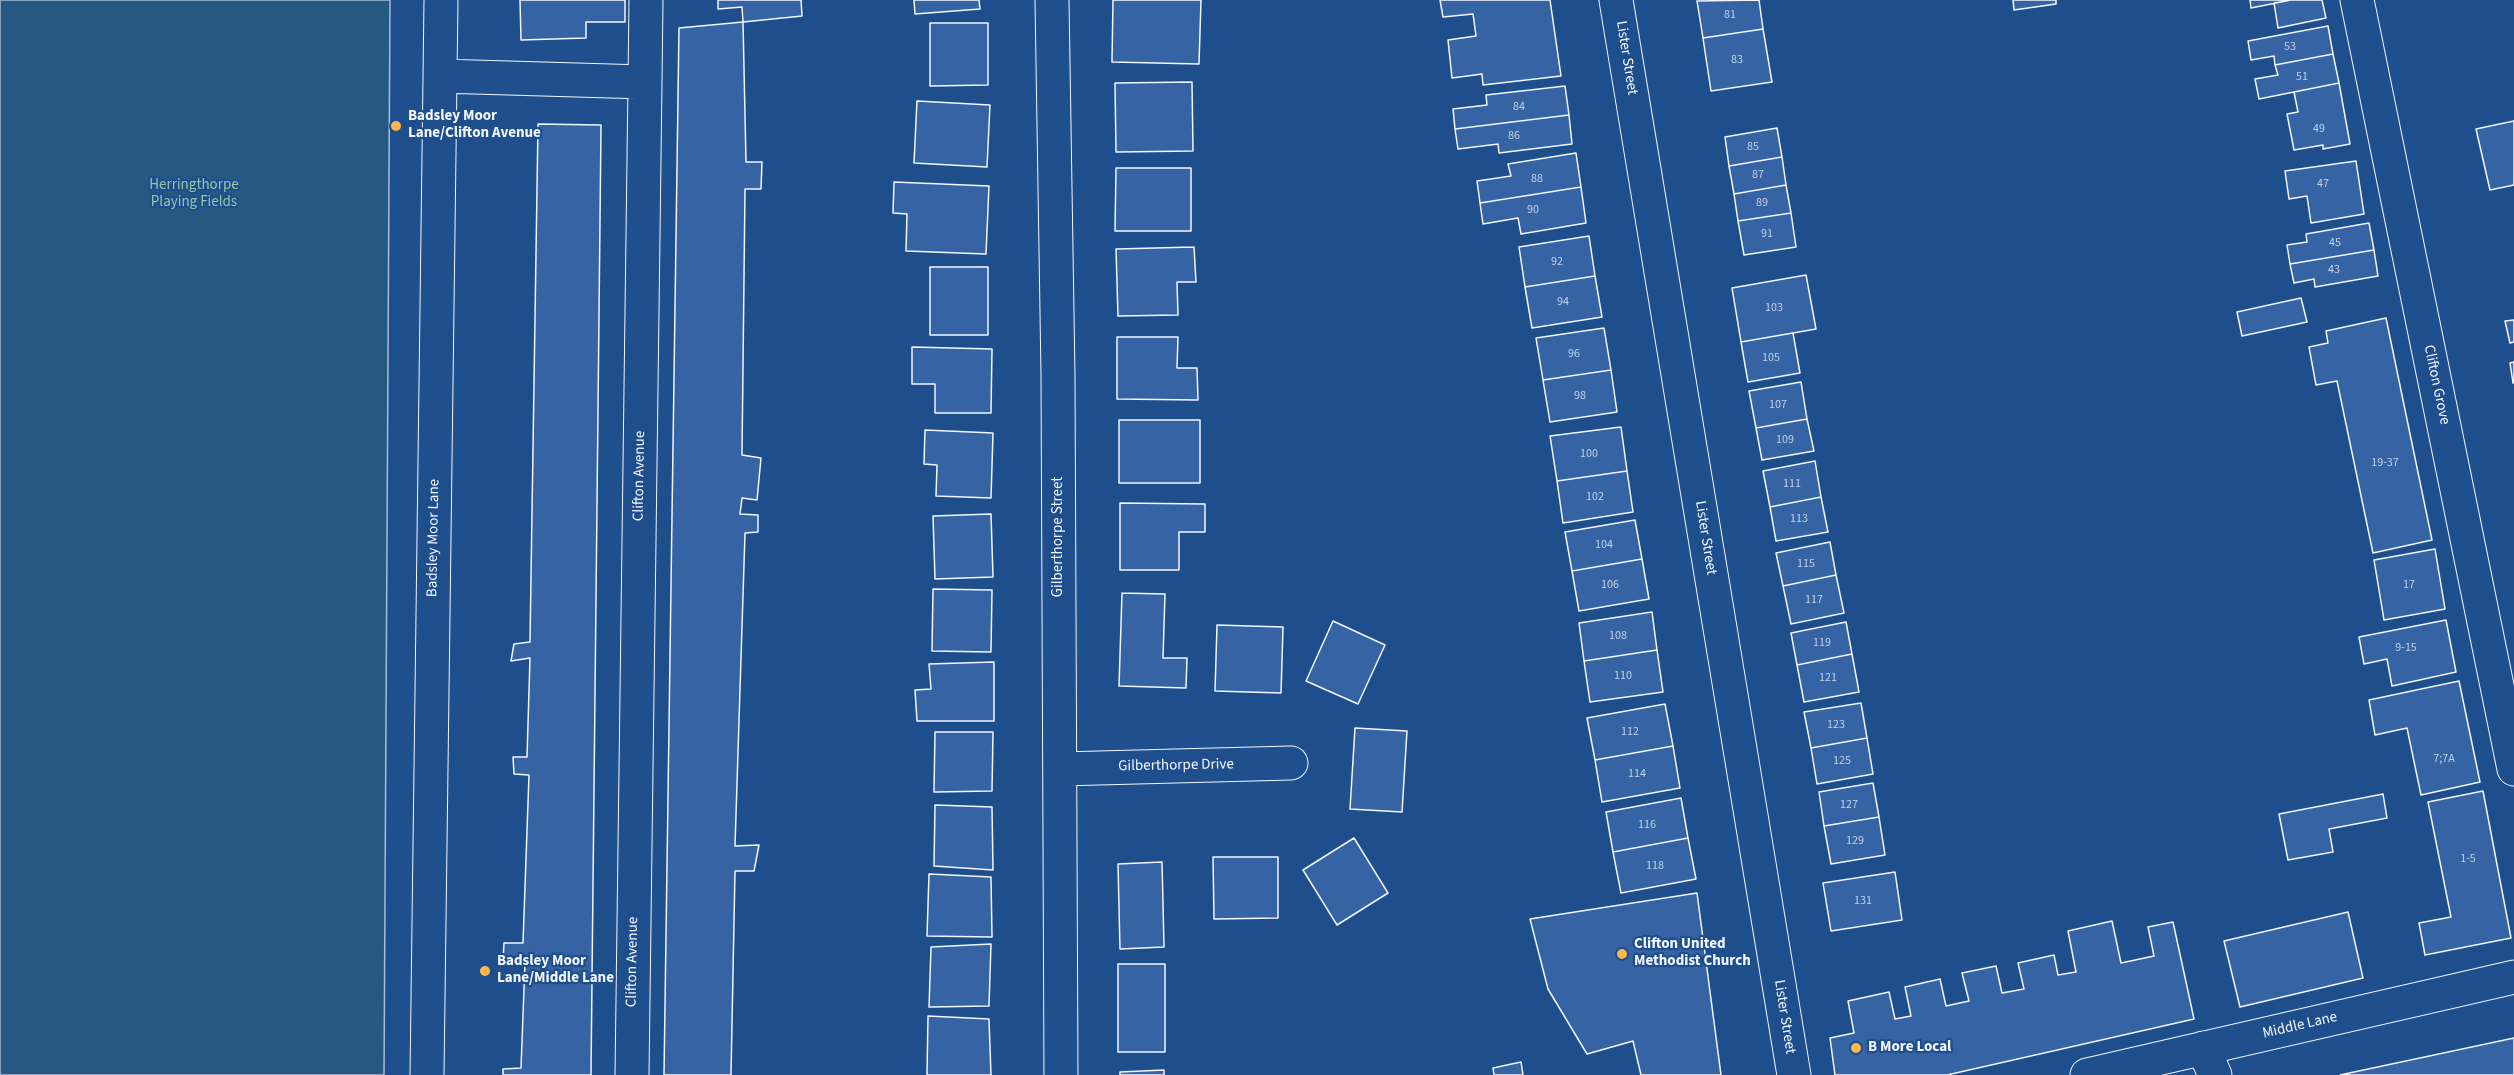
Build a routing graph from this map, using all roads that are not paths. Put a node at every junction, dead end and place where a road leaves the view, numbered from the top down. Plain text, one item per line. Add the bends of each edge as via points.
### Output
1 (441, 0) edge
2 (646, 0) edge
3 (1052, 0) edge
4 (1616, 0) edge
5 (2357, 0) edge
6 (440, 76) junction
7 (645, 82) junction
8 (1291, 763) dead end
9 (1060, 769) junction
10 (2514, 769) edge
11 (2514, 977) edge
12 (2209, 1061) edge
13 (427, 1075) edge
14 (632, 1075) edge
15 (1061, 1075) edge
16 (1794, 1075) edge
17 (2087, 1075) edge

1 - 6 street, Badsley Moor Lane
2 - 7 street, Clifton Avenue
3 - 9 street, Gilberthorpe Street
4 - 16 street, Lister Street
5 - 10 street, Clifton Grove
6 - 7 street
6 - 13 street, Badsley Moor Lane
7 - 14 street, Clifton Avenue
8 - 9 street, Gilberthorpe Drive
9 - 15 street, Gilberthorpe Street
11 - 12 street, Middle Lane
12 - 17 street, Middle Lane

